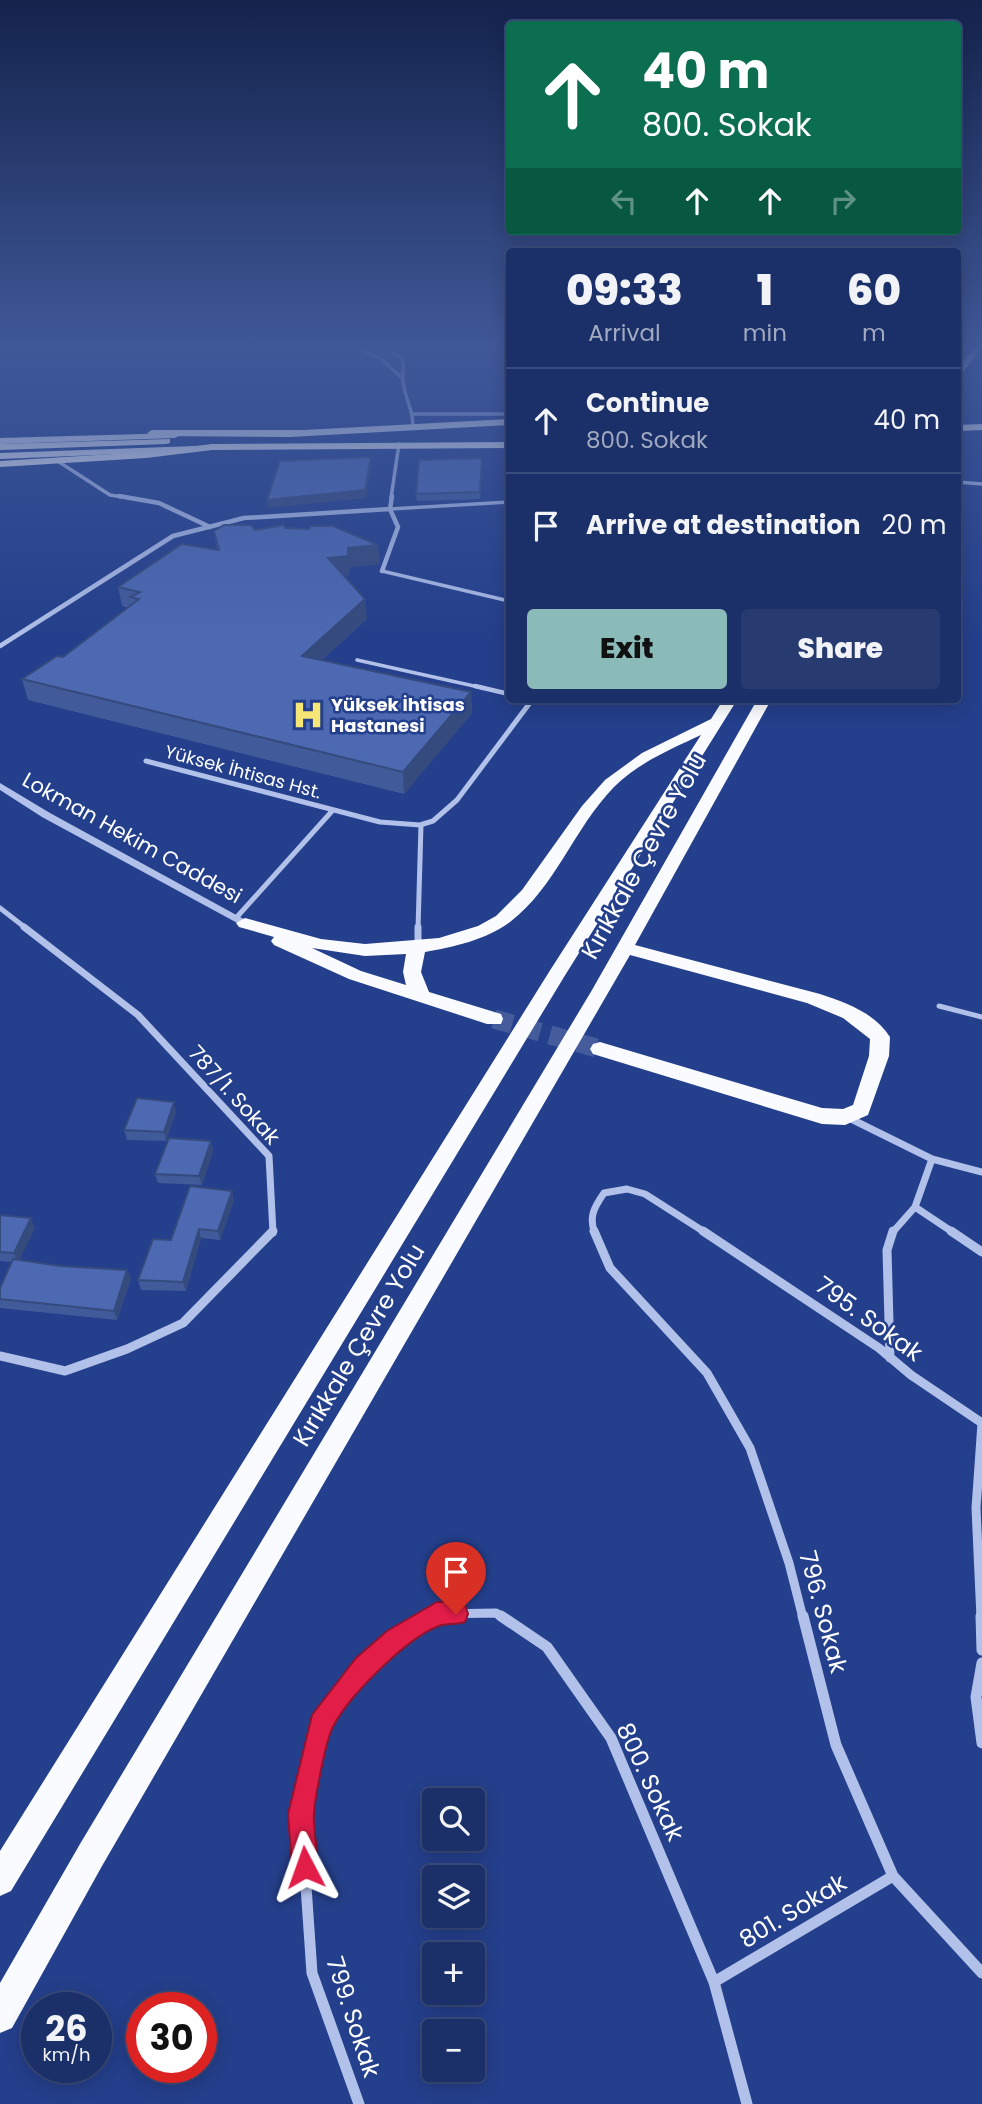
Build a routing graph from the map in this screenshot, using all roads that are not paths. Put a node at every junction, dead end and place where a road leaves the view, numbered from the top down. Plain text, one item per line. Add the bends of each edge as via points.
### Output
1 (108, 445) edge
2 (325, 445) edge
3 (399, 445) edge
4 (212, 447) junction
5 (0, 452) edge
6 (56, 460) junction
7 (0, 464) edge
8 (961, 482) edge
9 (982, 485) edge
10 (506, 502) edge
11 (390, 509) junction
12 (210, 527) junction
13 (382, 571) joint
14 (506, 600) edge
15 (0, 646) edge
16 (357, 660) dead end
17 (506, 693) edge
18 (531, 703) edge
19 (728, 703) edge
20 (762, 703) edge
21 (716, 722) junction
22 (146, 761) dead end
23 (0, 786) edge
24 (333, 810) junction
25 (421, 825) junction
26 (0, 908) edge
27 (240, 920) junction
28 (418, 946) junction
29 (625, 948) junction
30 (422, 996) junction
31 (939, 1006) dead end
32 (982, 1017) edge
33 (494, 1019) tunnel mouth
34 (600, 1049) tunnel mouth
35 (845, 1117) junction
36 (932, 1159) junction
37 (982, 1172) edge
38 (915, 1207) junction
39 (982, 1252) edge
40 (610, 1268) joint
41 (0, 1356) edge
42 (890, 1357) junction
43 (982, 1650) edge
44 (982, 1663) edge
45 (364, 1666) joint
46 (982, 1743) edge
47 (893, 1876) junction
48 (0, 1880) edge
49 (982, 1973) edge
50 (714, 1982) junction
51 (0, 2017) edge
52 (359, 2104) edge
53 (747, 2104) edge

1 - 5 highway
2 - 4 highway
3 - 11 street
4 - 5 highway
4 - 6 highway
6 - 7 highway
6 - 12 street via 110,495 159,503
8 - 9 street
10 - 11 lane
11 - 12 street via 244,518
11 - 13 street via 398,527
12 - 15 street via 173,536
13 - 14 lane
16 - 17 lane
18 - 25 street via 446,812
19 - 21 highway, Kırıkkale Çevre Yolu
20 - 29 highway, Kırıkkale Çevre Yolu
21 - 28 highway via 636,763 608,785 530,891 501,920 478,932
21 - 48 highway, Kırıkkale Çevre Yolu
22 - 24 street, Yüksek İhtisas Hst.
23 - 27 street, Lokman Hekim Caddesi
24 - 25 street, Yüksek İhtisas Hst. via 400,826
24 - 27 street, Yüksek İhtisas Hst.
25 - 28 street
26 - 41 street, 787/1. Sokak via 138,1015 269,1156 273,1233 183,1323 127,1349 65,1371
27 - 28 highway via 321,945 391,950
27 - 30 highway via 329,965
28 - 30 highway via 412,982
29 - 35 highway via 813,998 866,1021 880,1037 879,1056 861,1110
29 - 51 highway, Kırıkkale Çevre Yolu
30 - 33 highway
31 - 32 lane
34 - 35 highway via 822,1116
35 - 36 street
36 - 37 street
36 - 38 street
38 - 39 street
38 - 42 street via 894,1228 887,1250
40 - 42 street, 795. Sokak via 591,1224 594,1208 604,1193 627,1189 645,1194 775,1276
40 - 47 street, 796. Sokak via 707,1373 750,1448 789,1563 836,1745
42 - 43 street, 795. Sokak via 982,1423 976,1508
44 - 46 street via 976,1697
45 - 50 street, 800. Sokak via 395,1639 437,1614 496,1613 547,1647 611,1738
45 - 52 street, 799. Sokak via 321,1723 301,1814 312,1973
47 - 49 street, 796. Sokak
47 - 50 street, 801. Sokak
50 - 53 street, 800. Sokak

